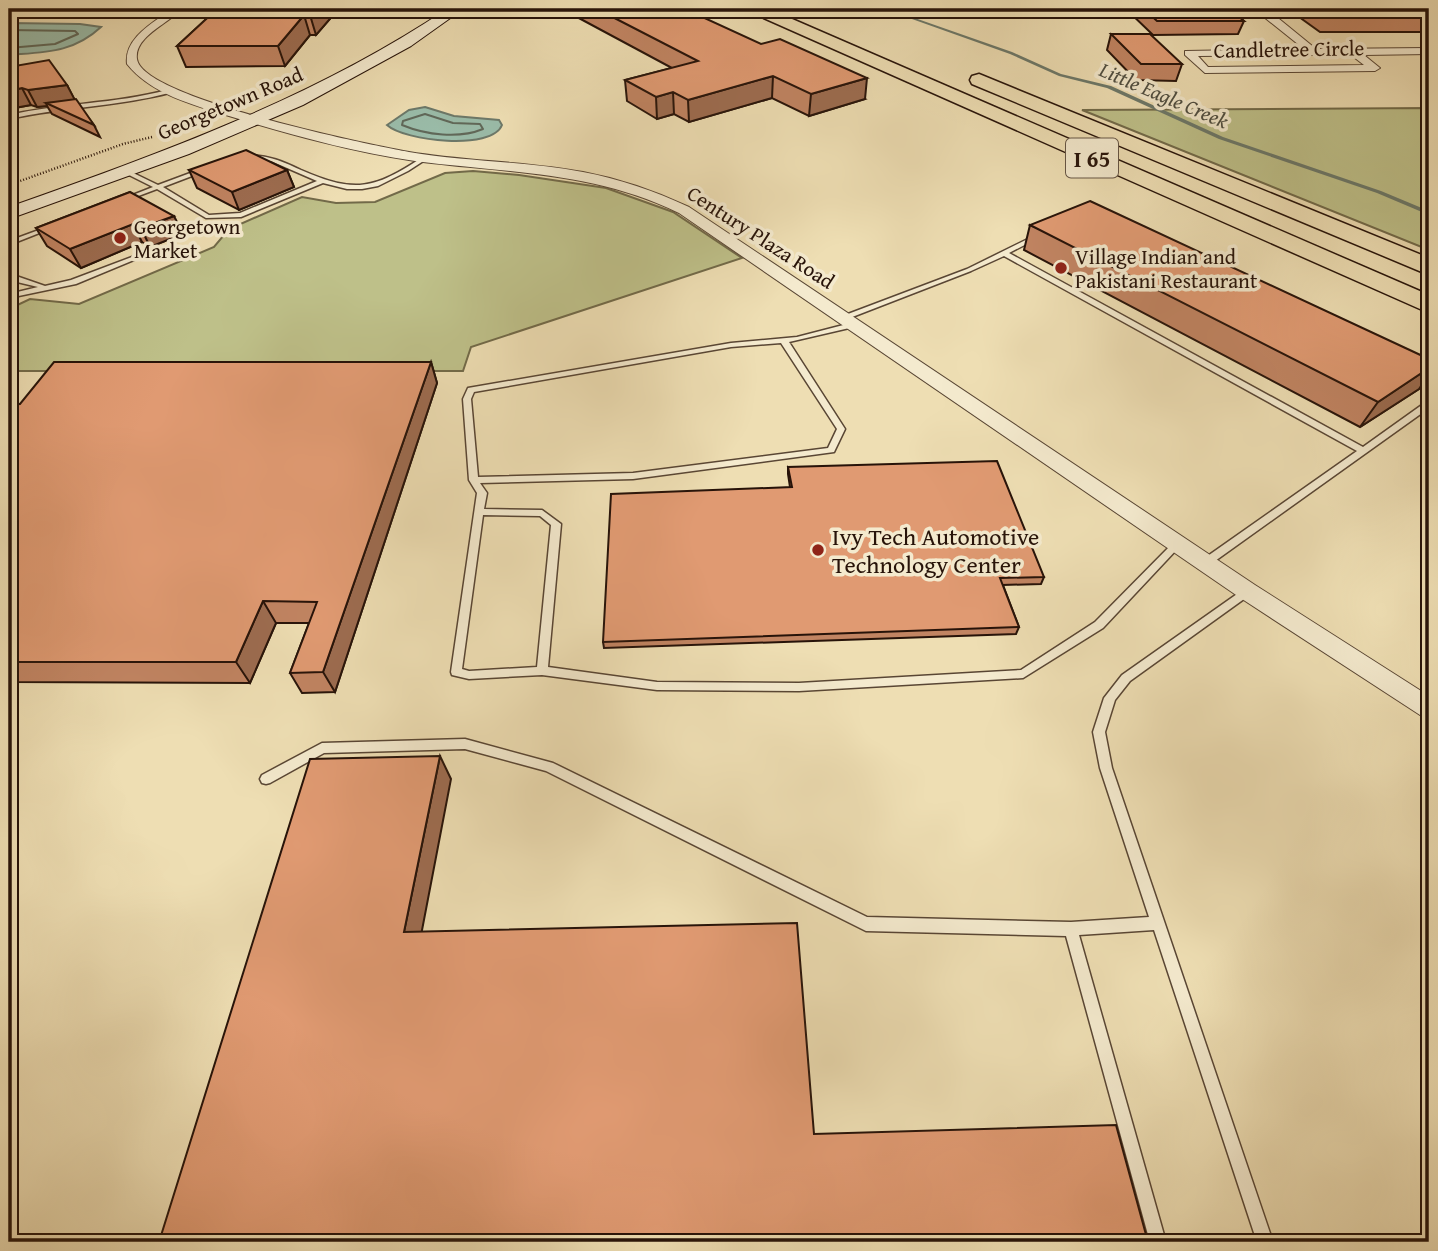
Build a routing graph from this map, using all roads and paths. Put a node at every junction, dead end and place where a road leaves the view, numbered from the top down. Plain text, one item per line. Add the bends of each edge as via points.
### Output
1 (100, 9) edge
2 (340, 9) edge
3 (431, 9) edge
4 (456, 9) edge
5 (756, 9) edge
6 (1261, 10) edge
7 (235, 12) edge
8 (313, 12) edge
9 (1195, 12) edge
10 (9, 13) edge
11 (94, 13) junction
12 (172, 13) junction
13 (1429, 51) edge
14 (1314, 52) junction
15 (1354, 52) junction
16 (960, 72) dead end
17 (167, 92) junction
18 (234, 113) junction
19 (9, 117) edge
20 (255, 119) junction
21 (240, 158) edge
22 (425, 158) junction
23 (215, 166) edge
24 (125, 172) junction
25 (321, 181) junction
26 (158, 187) junction
27 (9, 198) edge
28 (121, 201) edge
29 (9, 213) edge
30 (58, 224) edge
31 (1041, 234) edge
32 (9, 243) edge
33 (155, 250) dead end
34 (1004, 253) junction
35 (1429, 267) edge
36 (9, 273) edge
37 (16, 279) junction
38 (9, 286) edge
39 (44, 286) junction
40 (9, 296) edge
41 (1429, 304) edge
42 (849, 321) junction
43 (784, 341) junction
44 (1404, 374) edge
45 (1429, 386) edge
46 (1429, 404) edge
47 (1362, 450) junction
48 (474, 480) junction
49 (479, 512) junction
50 (1177, 544) junction
51 (1205, 563) junction
52 (1247, 591) junction
53 (542, 671) junction
54 (1429, 708) edge
55 (266, 779) dead end
56 (1158, 923) junction
57 (1071, 929) junction
58 (1158, 1242) edge
59 (1265, 1242) edge

1 - 11 lane
2 - 8 lane
3 - 18 main road, Georgetown Road via 344,62
4 - 20 main road, Georgetown Road via 362,67
5 - 41 highway, I 65
6 - 9 street, Candletree Circle
6 - 14 street, Candletree Circle
7 - 12 lane
10 - 11 lane
11 - 12 lane
12 - 17 street, Century Plaza Road via 142,38 131,57 136,72
13 - 15 street, Candletree Circle
14 - 15 street, Candletree Circle
14 - 15 street, Candletree Circle via 1189,53 1205,70 1375,68
16 - 35 highway, I 65
17 - 18 street, Century Plaza Road
17 - 19 lane via 54,106
18 - 20 street, Century Plaza Road
18 - 27 main road, Georgetown Road
20 - 22 street, Century Plaza Road
20 - 24 main road, Georgetown Road
21 - 25 lane via 269,157
22 - 25 lane via 364,188
22 - 42 street, Century Plaza Road via 566,173 647,194 702,220
23 - 26 lane
24 - 26 lane
24 - 29 main road, Georgetown Road
25 - 26 lane via 240,215 208,217
26 - 28 lane
30 - 32 lane
31 - 34 lane
33 - 39 lane via 73,282
34 - 42 lane
34 - 47 lane
36 - 37 lane
37 - 38 lane
37 - 39 lane
39 - 40 lane
42 - 43 lane
42 - 50 street, Century Plaza Road
43 - 48 lane via 731,345 471,390 467,399
43 - 48 lane via 841,429 831,450 633,476
44 - 45 lane
46 - 47 lane
47 - 51 lane
48 - 49 lane via 482,493
49 - 53 lane via 542,513 556,524
49 - 53 lane via 456,672
50 - 51 street, Century Plaza Road
50 - 53 lane via 1099,625 1023,674 799,687 657,686
51 - 52 street, Century Plaza Road
52 - 54 street, Century Plaza Road
52 - 56 lane via 1125,678 1111,698 1099,732 1106,768
55 - 57 lane via 322,748 465,744 549,767 866,924
56 - 57 lane
56 - 59 lane
57 - 58 lane

